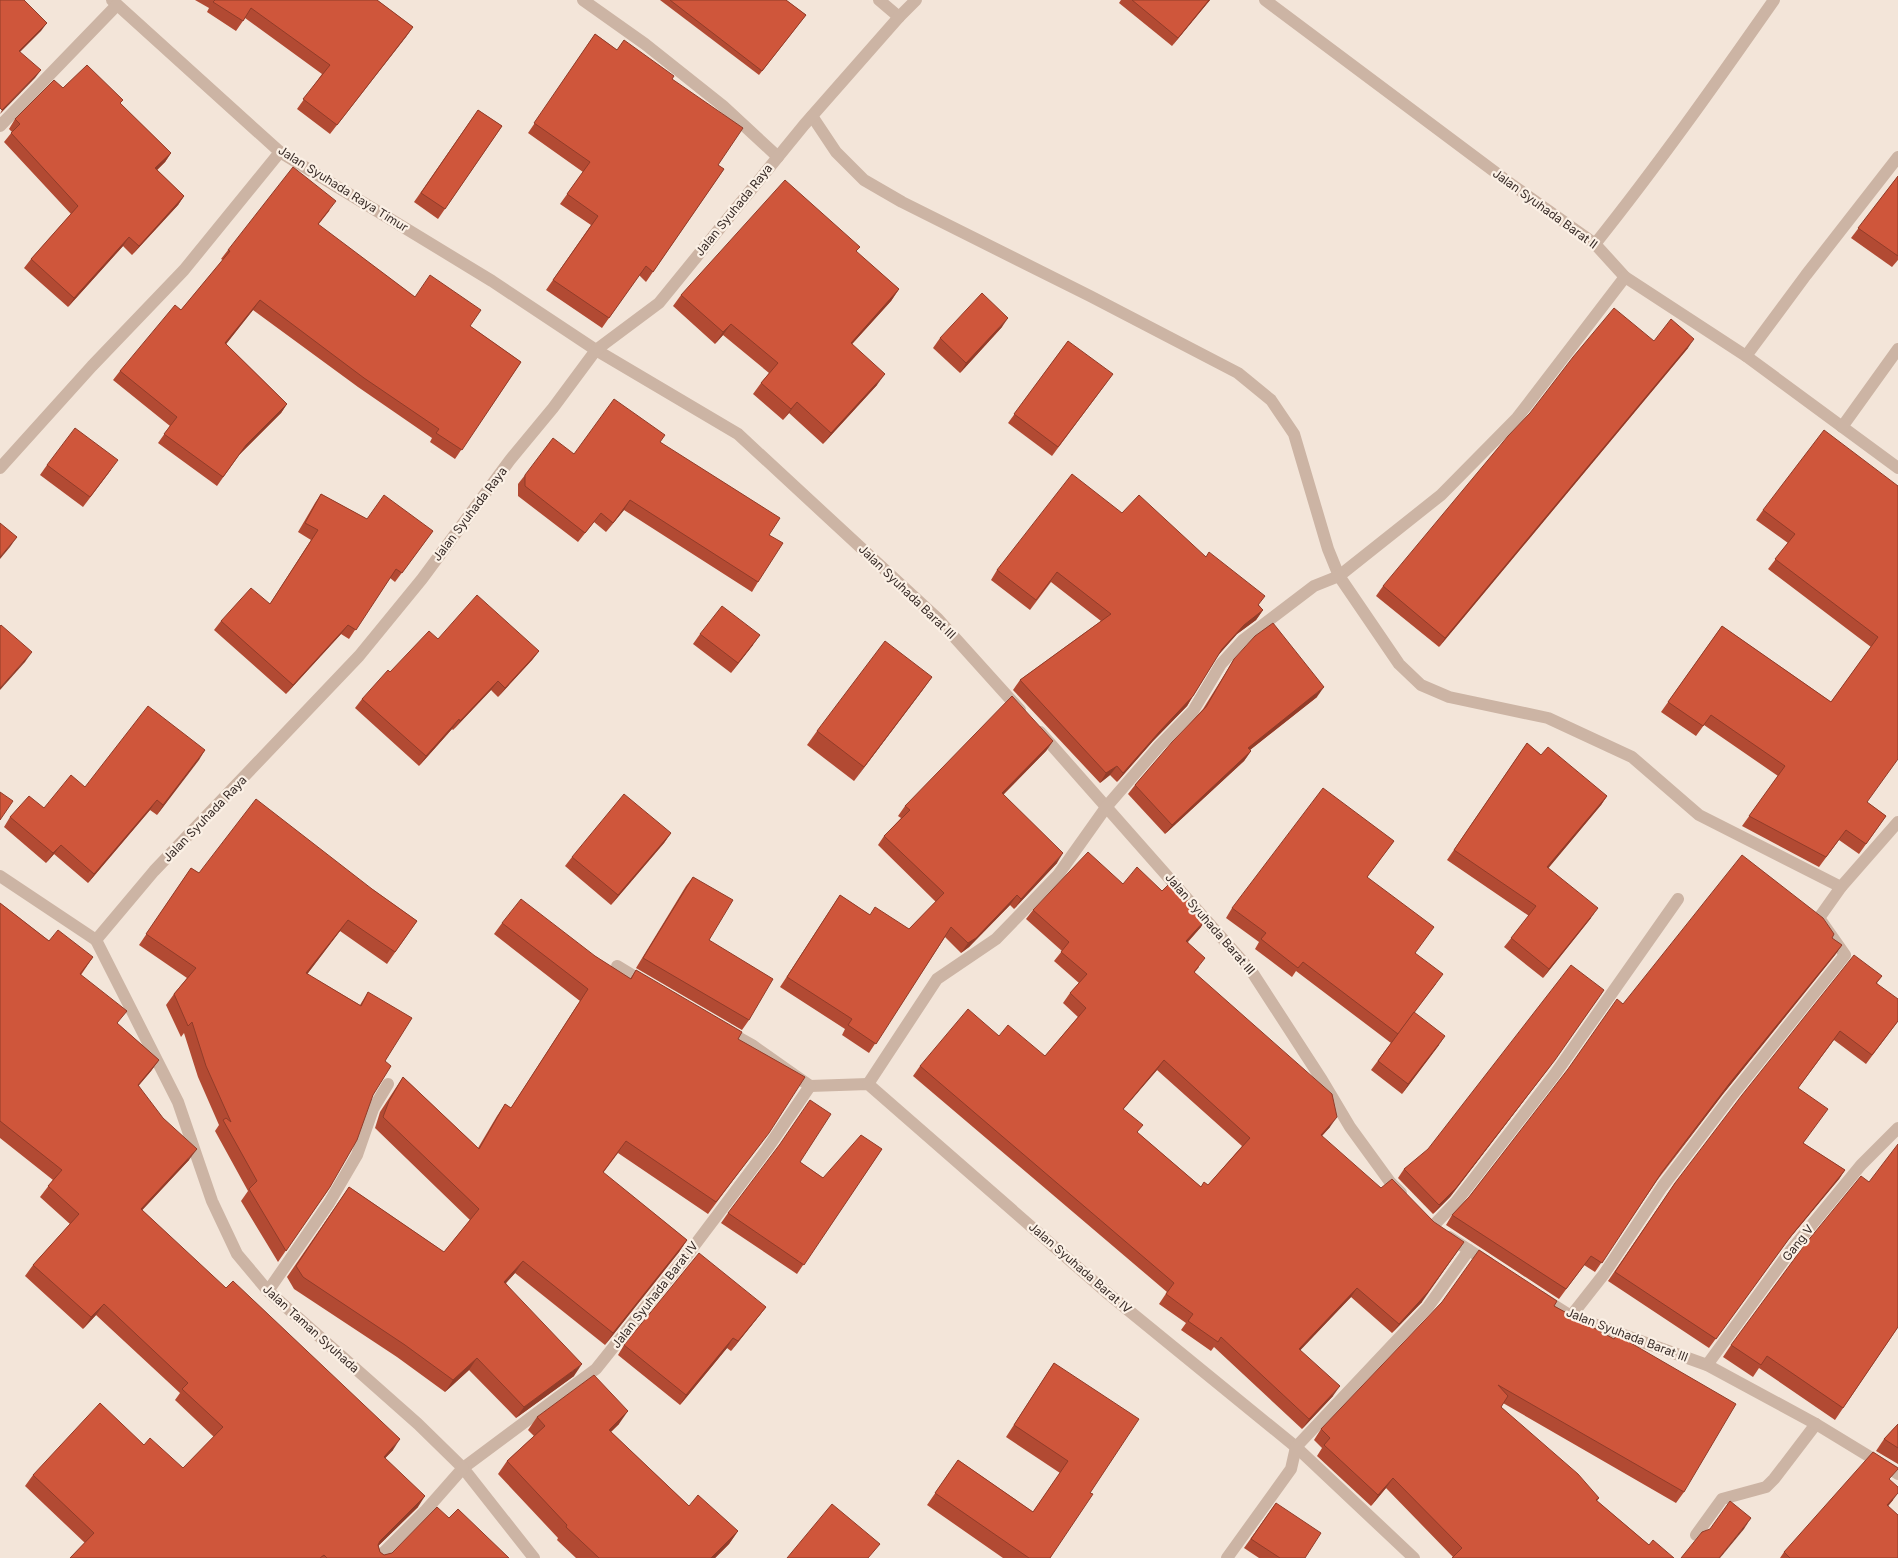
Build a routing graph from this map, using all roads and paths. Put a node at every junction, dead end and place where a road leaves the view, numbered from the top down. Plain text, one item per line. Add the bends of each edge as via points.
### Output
1 (583, 0) edge
2 (878, 0) edge
3 (916, 0) edge
4 (1265, 0) edge
5 (1774, 0) edge
6 (115, 2) edge
7 (899, 17) junction
8 (808, 121) junction
9 (0, 126) edge
10 (280, 152) junction
11 (782, 152) junction
12 (1898, 157) edge
13 (1595, 244) junction
14 (1625, 277) junction
15 (1898, 349) edge
16 (596, 350) junction
17 (1746, 356) junction
18 (1842, 427) junction
19 (0, 468) edge
20 (1898, 468) edge
21 (1334, 578) junction
22 (1107, 806) junction
23 (1898, 822) edge
24 (0, 876) edge
25 (1839, 891) junction
26 (1678, 899) dead end
27 (96, 940) junction
28 (617, 966) dead end
29 (659, 991) edge
30 (718, 1026) edge
31 (388, 1084) edge
32 (868, 1084) junction
33 (810, 1086) junction
34 (1898, 1128) edge
35 (1409, 1201) edge
36 (1468, 1250) junction
37 (1500, 1270) edge
38 (1532, 1290) edge
39 (268, 1291) junction
40 (1571, 1316) junction
41 (1707, 1365) junction
42 (1816, 1424) junction
43 (1296, 1447) junction
44 (463, 1468) junction
45 (1898, 1474) edge
46 (1696, 1535) dead end
47 (378, 1558) edge
48 (534, 1558) edge
49 (1227, 1558) edge
50 (1414, 1558) edge

1 - 11 street via 645,44
2 - 7 street
3 - 7 street, Jalan Syuhada Raya
4 - 13 street, Jalan Syuhada Barat II
5 - 13 street via 1706,98
6 - 9 street
6 - 10 street, Jalan Syuhada Raya Timur
7 - 8 street, Jalan Syuhada Raya
8 - 11 street, Jalan Syuhada Raya
8 - 21 street via 864,180 1238,373 1271,400 1294,434
10 - 16 street, Jalan Syuhada Raya Timur via 492,280
10 - 19 street via 184,270
11 - 16 street, Jalan Syuhada Raya via 659,303
12 - 17 street
13 - 14 street, Jalan Syuhada Barat II
14 - 17 street, Jalan Syuhada Barat II
14 - 21 street via 1517,418 1441,496
15 - 18 street
16 - 22 street, Jalan Syuhada Barat III via 738,434 938,619
16 - 27 street, Jalan Syuhada Raya via 422,579 359,656 154,871
17 - 18 street, Jalan Syuhada Barat II
18 - 20 street, Jalan Syuhada Barat II
21 - 22 street via 1314,586 1243,640 1221,664 1193,711
21 - 25 street via 1399,664 1422,685 1449,697 1548,718 1632,756 1699,815
22 - 32 street via 1058,875 996,939 937,979
22 - 35 street, Jalan Syuhada Barat III via 1252,972 1350,1128 1390,1182
23 - 25 street
24 - 27 street
25 - 40 street via 1819,918 1845,955 1662,1187 1604,1274
26 - 36 street via 1555,1074 1456,1202 1430,1223
27 - 39 street, Jalan Taman Syuhada via 178,1102 212,1201 237,1254
28 - 29 street
30 - 33 street via 752,1045
31 - 39 street via 373,1109 357,1155 329,1203
32 - 33 street
32 - 43 street, Jalan Syuhada Barat IV via 1106,1292
33 - 44 street, Jalan Syuhada Barat IV via 688,1254 596,1369
34 - 41 street, Gang V via 1861,1165 1791,1250
36 - 37 street
36 - 43 street via 1428,1307
38 - 40 street, Jalan Syuhada Barat III
39 - 44 street, Jalan Taman Syuhada
40 - 41 street, Jalan Syuhada Barat III
41 - 42 street, Jalan Syuhada Barat III
42 - 45 street, Jalan Syuhada Barat III
42 - 46 street via 1766,1487 1722,1499
43 - 49 street via 1291,1469
43 - 50 street, Jalan Syuhada Barat IV
44 - 47 street
44 - 48 street, Jalan Taman Syuhada

